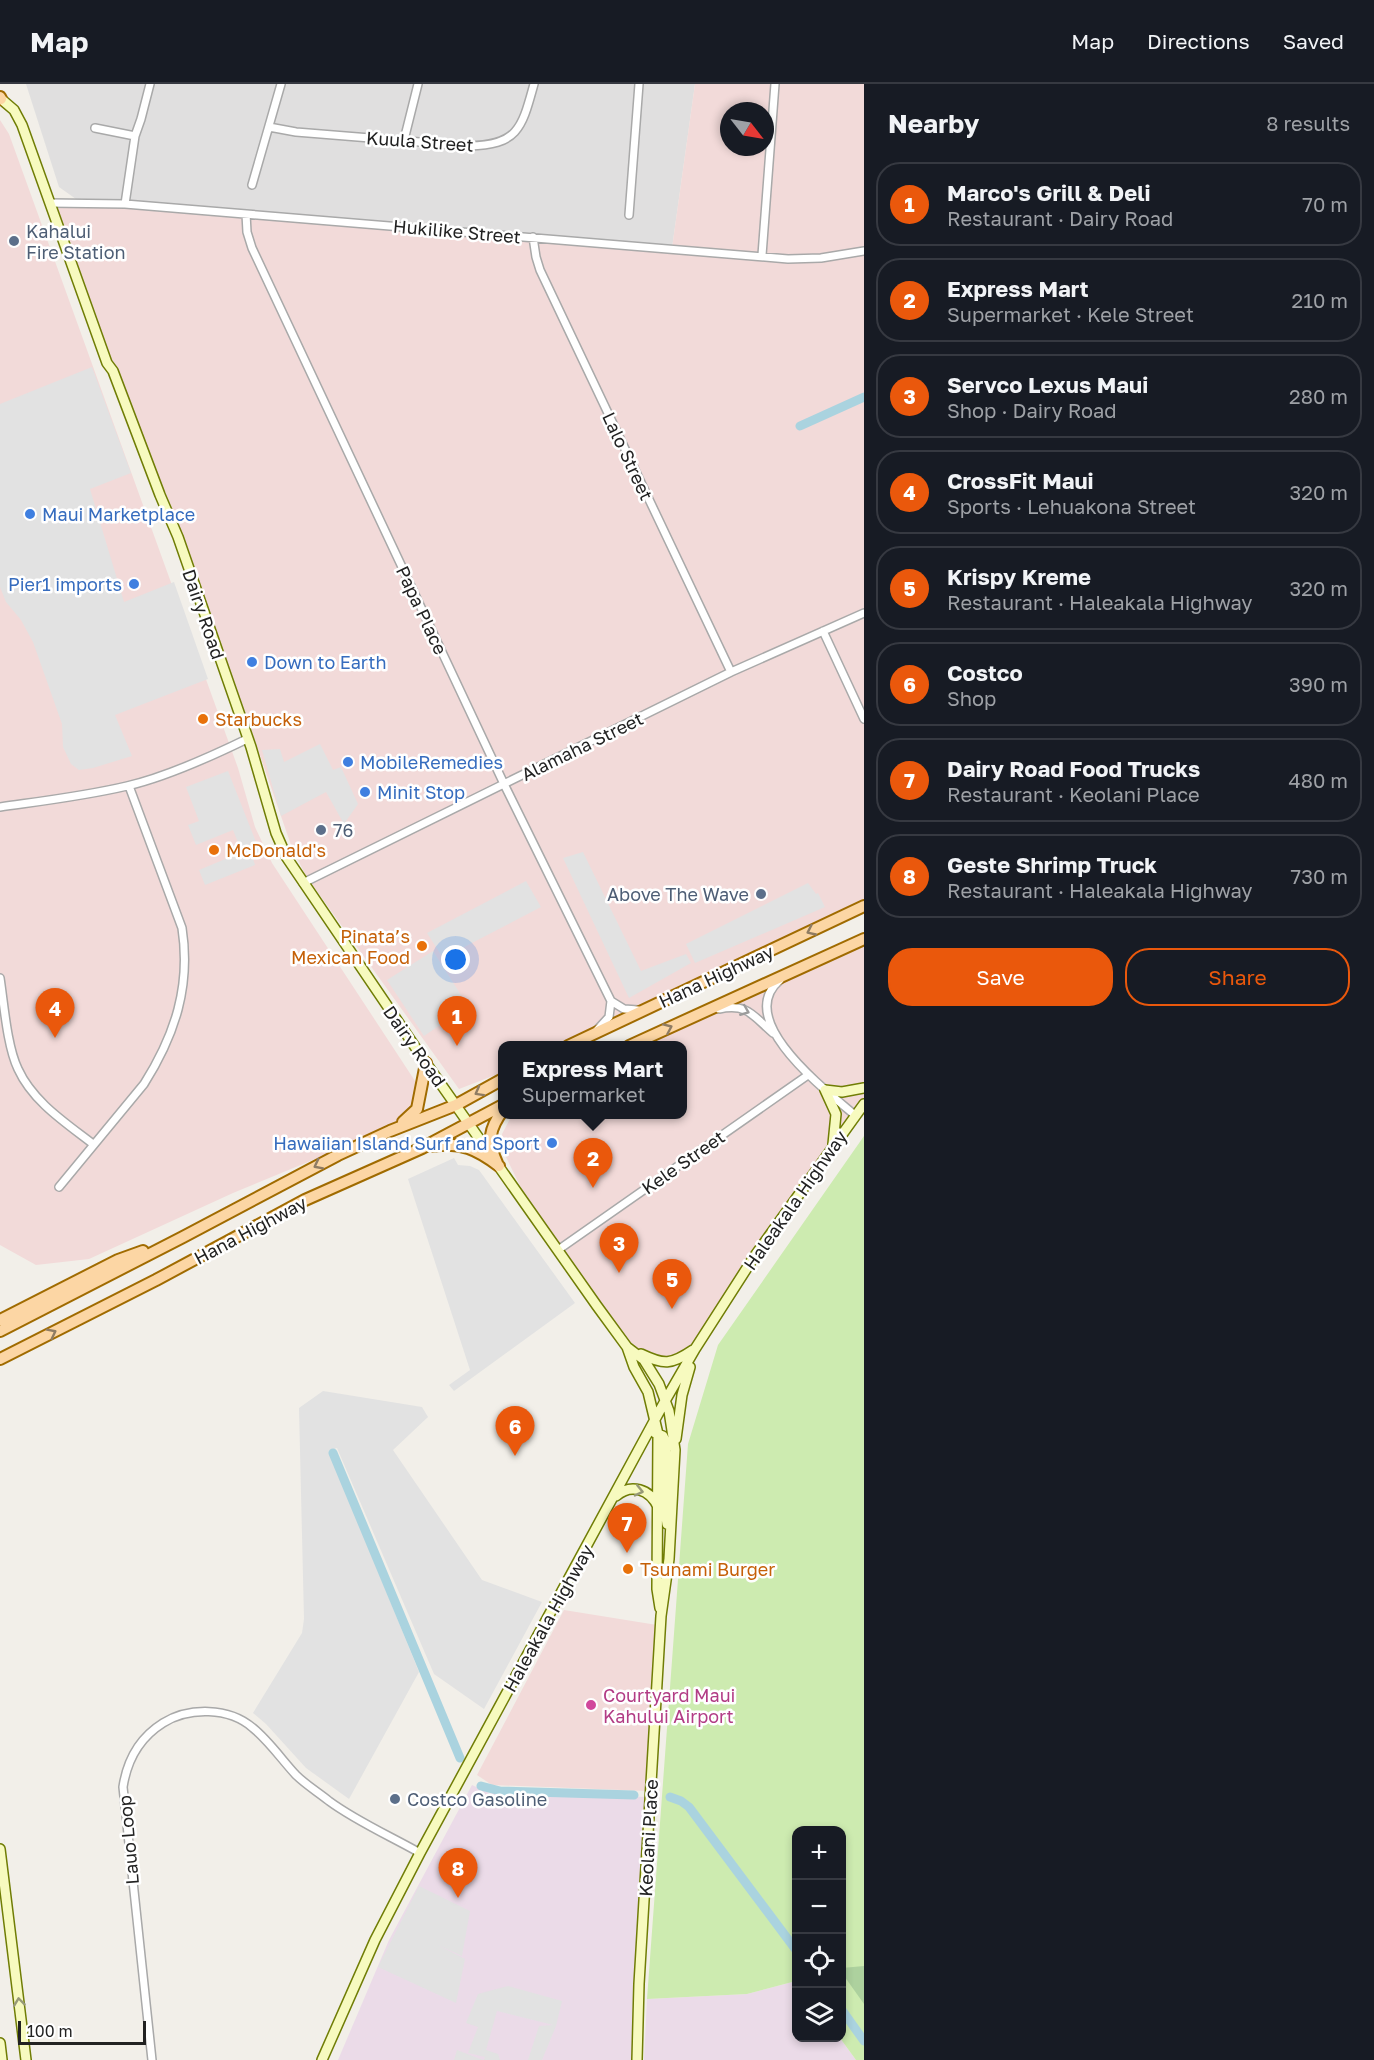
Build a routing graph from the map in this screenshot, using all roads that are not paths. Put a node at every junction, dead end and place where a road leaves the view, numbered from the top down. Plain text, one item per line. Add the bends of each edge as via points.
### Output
1 (150, 84) edge
2 (281, 84) edge
3 (418, 84) edge
4 (534, 84) edge
5 (639, 84) edge
6 (775, 84) edge
7 (0, 98) edge
8 (269, 127) junction
9 (95, 128) dead end
10 (135, 136) junction
11 (404, 140) junction
12 (252, 185) dead end
13 (50, 203) junction
14 (125, 204) junction
15 (246, 214) junction
16 (629, 215) dead end
17 (533, 237) junction
18 (864, 251) edge
19 (762, 255) junction
20 (864, 613) edge
21 (823, 631) junction
22 (731, 672) junction
23 (864, 719) edge
24 (247, 739) junction
25 (504, 784) junction
26 (129, 786) junction
27 (0, 807) edge
28 (303, 883) junction
29 (864, 906) edge
30 (864, 939) edge
31 (787, 974) junction
32 (0, 978) edge
33 (611, 1001) junction
34 (646, 1008) junction
35 (707, 1011) junction
36 (596, 1032) junction
37 (776, 1034) junction
38 (578, 1041) edge
39 (641, 1041) edge
40 (426, 1063) junction
41 (808, 1075) junction
42 (498, 1082) edge
43 (864, 1088) edge
44 (825, 1090) junction
45 (864, 1104) edge
46 (456, 1105) junction
47 (498, 1108) edge
48 (856, 1116) junction
49 (498, 1118) edge
50 (469, 1124) junction
51 (390, 1131) junction
52 (93, 1144) junction
53 (422, 1148) junction
54 (832, 1149) junction
55 (499, 1166) junction
56 (59, 1187) dead end
57 (183, 1237) junction
58 (558, 1250) junction
59 (0, 1320) edge
60 (0, 1331) edge
61 (627, 1347) junction
62 (695, 1349) junction
63 (0, 1359) edge
64 (665, 1401) junction
65 (656, 1419) junction
66 (654, 1433) junction
67 (675, 1450) junction
68 (612, 1500) junction
69 (658, 1511) junction
70 (670, 1534) junction
71 (661, 1616) junction
72 (0, 1849) edge
73 (420, 1853) junction
74 (0, 2044) edge
75 (1, 2060) edge
76 (26, 2060) edge
77 (152, 2060) edge
78 (322, 2060) edge
79 (637, 2060) edge

1 - 10 street
2 - 8 street
3 - 11 street
4 - 11 street, Kuula Street via 517,131 498,144 469,146
5 - 16 street
6 - 19 street
7 - 13 street, Dairy Road via 14,110 22,125
8 - 11 street, Kuula Street
8 - 12 street
9 - 10 street
10 - 14 street
13 - 14 street, Hukilike Street
13 - 24 street, Dairy Road via 107,363 178,537
14 - 15 street, Hukilike Street
15 - 17 street, Hukilike Street
15 - 25 street, Papa Place via 252,248
17 - 19 street, Hukilike Street
17 - 22 street, Lalo Street via 540,270
18 - 19 street, Hukilike Street via 804,259
20 - 21 street, Alamaha Street
21 - 22 street, Alamaha Street
21 - 23 street
22 - 25 street, Alamaha Street
24 - 26 street
24 - 28 street, Dairy Road via 276,833
25 - 28 street, Alamaha Street
25 - 33 street, Papa Place
26 - 27 street
26 - 52 street via 182,928 183,989 170,1038 155,1066
28 - 40 street, Dairy Road
29 -> 34 main road, Hana Highway
30 - 31 main road, Hana Highway
31 - 35 main road, Hana Highway
31 - 37 street via 772,988 768,999
32 - 52 street via 17,1068 40,1100
33 - 34 street via 627,1010
33 - 36 street via 609,1017
34 - 36 main road, Hana Highway
35 -> 37 street via 746,1009
39 -> 35 main road, Hana Highway
36 - 38 main road, Hana Highway
37 - 41 street
40 - 46 street, Dairy Road
40 - 51 main road via 417,1109
41 - 44 street
41 - 58 street, Kele Street
42 -> 46 main road, Hana Highway
43 - 44 street
44 - 48 street
44 - 54 street via 836,1114
45 - 48 street, Haleakala Highway
46 - 50 street, Dairy Road
46 - 51 main road, Hana Highway
47 - 50 main road, Hana Highway
48 - 54 street, Haleakala Highway
49 - 55 main road via 490,1148
50 - 53 main road, Hana Highway
50 - 55 street
51 -> 57 main road, Hana Highway
52 - 56 street
53 - 55 main road via 448,1143 464,1145
63 -> 53 main road, Hana Highway via 305,1200
54 - 62 street, Haleakala Highway via 754,1257
55 - 58 street
57 - 59 main road via 118,1260
57 - 60 main road, Hana Highway
58 - 61 street
61 - 62 street via 664,1363 678,1360
61 - 64 street via 644,1360
61 - 65 street
62 - 64 street, Haleakala Highway
62 - 67 street via 682,1395
64 - 65 street, Haleakala Highway
64 - 67 street, Keolani Place
65 - 66 street, Haleakala Highway
66 - 68 street, Haleakala Highway
66 - 69 street, Keolani Place
66 - 70 street via 666,1442 665,1510
67 - 70 street, Keolani Place
68 -> 69 street via 625,1490 640,1489 651,1496
68 - 73 street, Haleakala Highway
69 - 71 street, Keolani Place via 657,1589
70 - 71 street, Keolani Place
71 - 79 street, Keolani Place
76 -> 72 street
73 - 77 street, Lauo Loop via 326,1798 243,1721 200,1712 171,1719 155,1729 142,1740 131,1759 123,1797
73 - 78 street, Haleakala Highway via 375,1940
74 - 75 street

